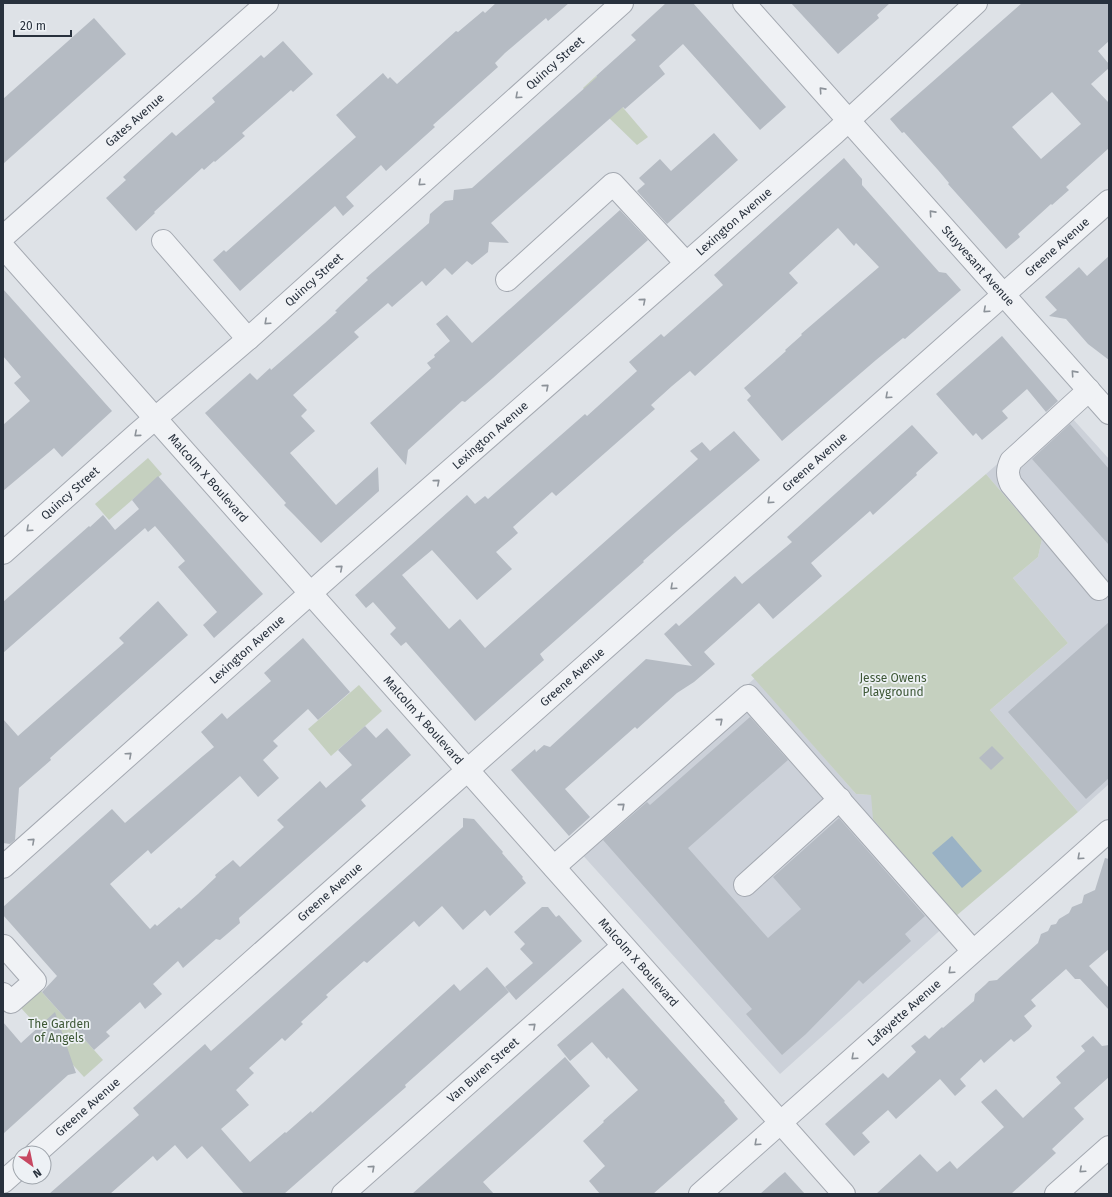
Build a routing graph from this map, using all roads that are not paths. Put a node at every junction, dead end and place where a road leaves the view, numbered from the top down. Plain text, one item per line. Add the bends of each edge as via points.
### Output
1 (267, 3) edge
2 (622, 3) edge
3 (744, 3) edge
4 (976, 3) edge
5 (848, 119) junction
6 (1109, 200) edge
7 (3, 237) edge
8 (164, 241) dead end
9 (3, 247) edge
10 (686, 264) junction
11 (507, 280) dead end
12 (1004, 294) junction
13 (248, 339) junction
14 (1089, 390) junction
15 (1109, 413) edge
16 (155, 418) junction
17 (3, 553) edge
18 (1099, 589) dead end
19 (311, 594) junction
20 (467, 770) junction
21 (840, 799) junction
22 (1109, 831) edge
23 (3, 867) edge
24 (554, 867) junction
25 (745, 885) dead end
26 (623, 946) junction
27 (3, 947) edge
28 (973, 951) junction
29 (3, 994) edge
30 (780, 1122) junction
31 (45, 1145) edge
32 (1109, 1147) edge
33 (12, 1174) edge
34 (3, 1182) edge
35 (343, 1194) edge
36 (700, 1194) edge
37 (844, 1194) edge
38 (1056, 1194) edge

1 - 7 street, Gates Avenue
2 -> 13 street, Quincy Street
5 -> 3 street, Stuyvesant Avenue
4 - 5 street, Lexington Avenue
5 - 10 street, Lexington Avenue
12 -> 5 street, Stuyvesant Avenue
6 - 12 street, Greene Avenue
8 - 13 street
9 - 16 street, Malcolm X Boulevard
10 - 11 street via 613,184
19 -> 10 street, Lexington Avenue
14 -> 12 street, Stuyvesant Avenue
12 -> 20 street, Greene Avenue
13 - 16 street, Quincy Street
14 - 15 street, Stuyvesant Avenue
14 - 18 street via 1011,461 1008,476 1011,484
16 -> 17 street, Quincy Street
16 - 19 street, Malcolm X Boulevard
19 - 20 street, Malcolm X Boulevard
23 -> 19 street, Lexington Avenue
20 - 24 street, Malcolm X Boulevard
20 - 31 street, Greene Avenue
24 -> 21 street via 748,696
21 - 25 street
21 - 28 street
22 -> 28 street, Lafayette Avenue
24 - 26 street, Malcolm X Boulevard
26 - 30 street, Malcolm X Boulevard
35 -> 26 street, Van Buren Street
27 - 29 street via 35,981 11,1002
28 -> 30 street, Lafayette Avenue
30 -> 36 street, Lafayette Avenue
30 - 37 street, Malcolm X Boulevard
32 -> 38 street
33 - 34 street

